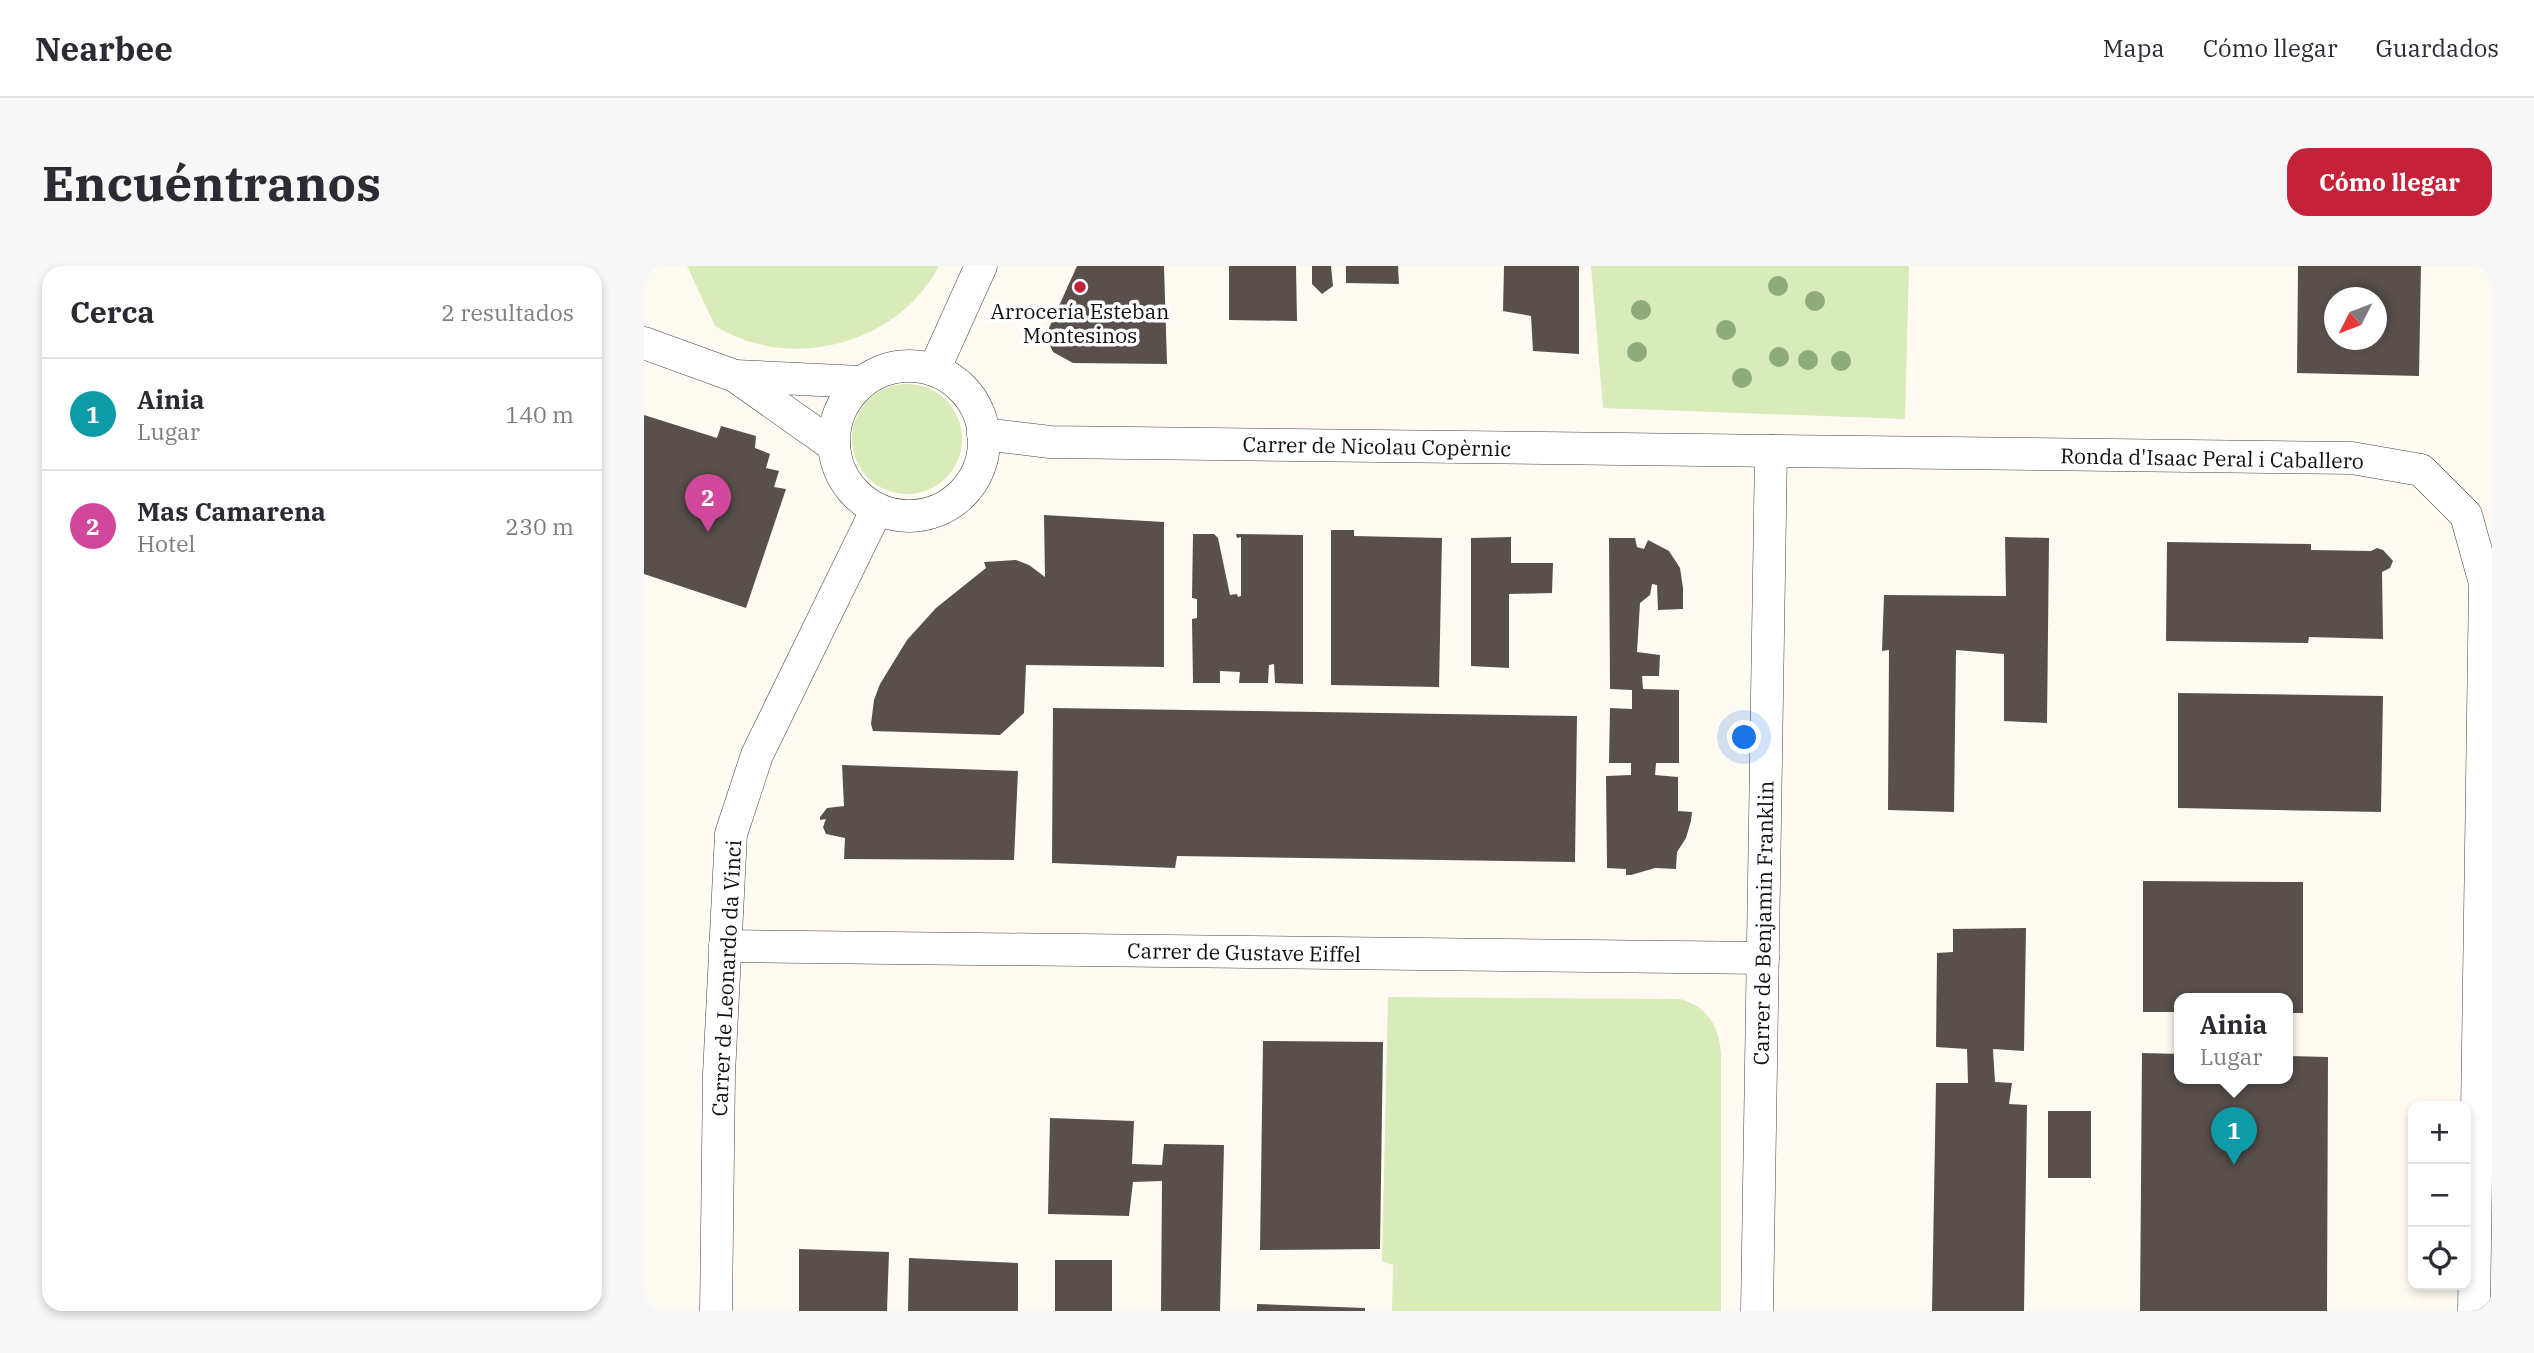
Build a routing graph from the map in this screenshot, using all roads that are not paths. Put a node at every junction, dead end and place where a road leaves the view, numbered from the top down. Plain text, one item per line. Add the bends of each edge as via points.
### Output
1 (981, 266) edge
2 (644, 343) edge
3 (934, 370) junction
4 (735, 376) junction
5 (862, 382) junction
6 (983, 434) junction
7 (834, 446) junction
8 (1771, 451) junction
9 (877, 509) junction
10 (725, 946) junction
11 (1763, 958) junction
12 (716, 1311) edge
13 (1757, 1311) edge
14 (2474, 1311) edge

1 - 3 street
2 - 4 street
3 - 5 street via 909,366 884,370
3 - 6 street via 968,395
4 - 5 street
4 - 7 street
5 - 7 street via 846,400 836,422
6 - 8 street, Carrer de Nicolau Copèrnic via 1050,442
6 - 9 street via 975,477 943,508 899,516
7 - 9 street via 847,484
8 - 11 street, Carrer de Benjamin Franklin
8 - 14 street, Ronda d'Isaac Peral i Caballero via 2352,458 2421,470 2466,515 2485,583
9 - 10 street, Carrer de Leonardo da Vinci via 757,755 731,834
10 - 11 street, Carrer de Gustave Eiffel
10 - 12 street, Carrer de Leonardo da Vinci
11 - 13 street, Carrer de Benjamin Franklin

